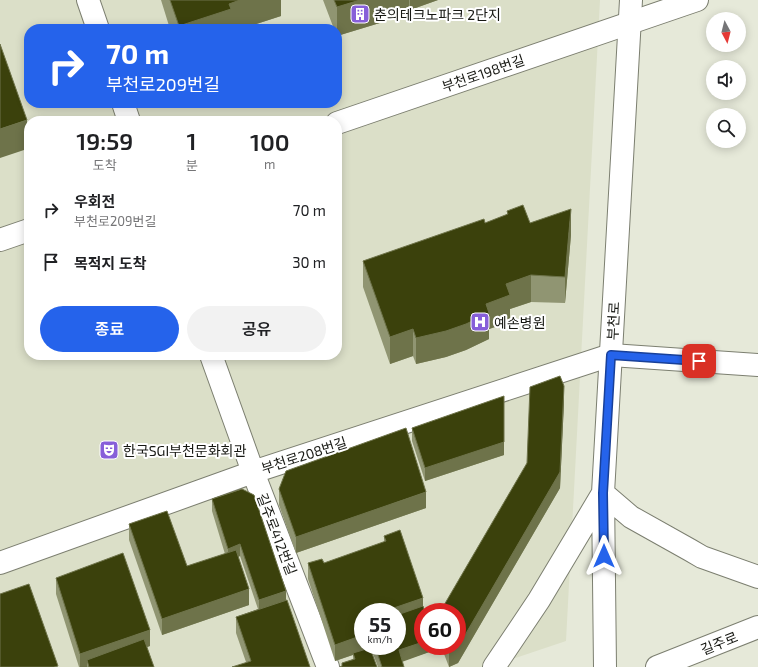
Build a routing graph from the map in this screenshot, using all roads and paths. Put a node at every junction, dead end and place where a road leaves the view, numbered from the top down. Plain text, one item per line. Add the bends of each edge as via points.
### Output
1 (88, 0) edge
2 (630, 0) edge
3 (697, 0) edge
4 (629, 22) junction
5 (96, 24) edge
6 (342, 121) edge
7 (24, 232) edge
8 (0, 240) edge
9 (611, 355) junction
10 (213, 360) edge
11 (758, 365) edge
12 (253, 472) junction
13 (603, 493) junction
14 (0, 563) edge
15 (758, 577) edge
16 (758, 627) edge
17 (328, 667) edge
18 (494, 667) edge
19 (605, 667) edge
20 (657, 667) edge

1 - 5 street
2 - 4 street, 부천로
3 - 4 street, 부천로198번길
4 - 6 street, 부천로198번길
4 - 9 street, 부천로
7 - 8 street
9 - 11 street
9 - 12 street, 부천로208번길
9 - 13 street, 부천로
10 - 12 street, 길주로412번길
12 - 14 street, 부천로208번길
12 - 17 street, 길주로412번길
13 - 15 street via 631,517 702,557
13 - 18 street via 539,600
13 - 19 street, 부천로
16 - 20 street, 길주로

